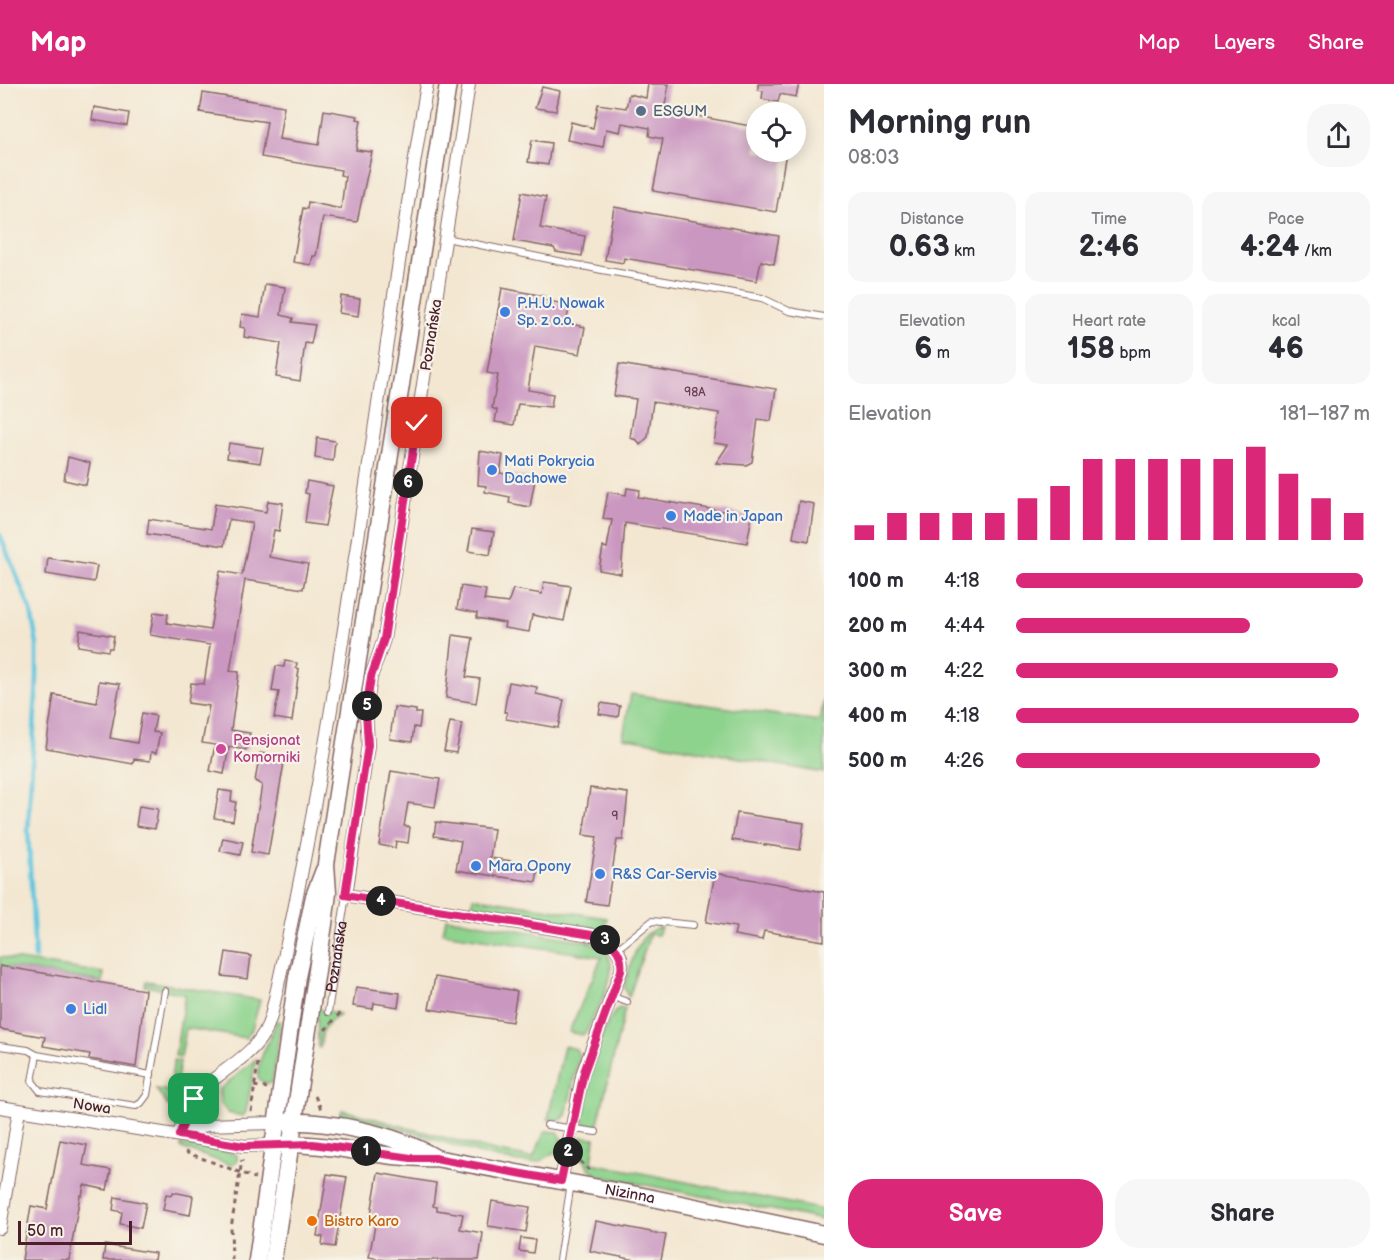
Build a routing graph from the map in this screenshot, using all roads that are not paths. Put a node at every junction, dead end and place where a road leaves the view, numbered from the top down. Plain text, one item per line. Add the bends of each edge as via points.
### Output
1 (427, 84) edge
2 (448, 84) edge
3 (470, 84) edge
4 (446, 238) junction
5 (824, 317) edge
6 (327, 864) junction
7 (345, 895) junction
8 (693, 925) dead end
9 (616, 949) junction
10 (165, 991) dead end
11 (611, 996) junction
12 (627, 1002) dead end
13 (328, 1012) dead end
14 (0, 1046) edge
15 (37, 1055) junction
16 (150, 1075) junction
17 (0, 1107) edge
18 (19, 1110) junction
19 (294, 1122) junction
20 (274, 1123) junction
21 (547, 1125) dead end
22 (572, 1129) junction
23 (596, 1132) dead end
24 (179, 1135) junction
25 (291, 1143) junction
26 (271, 1145) junction
27 (435, 1158) junction
28 (566, 1182) junction
29 (0, 1228) edge
30 (824, 1234) edge
31 (256, 1260) edge
32 (273, 1260) edge
33 (559, 1260) edge

1 - 24 street via 309,832 271,1016 260,1042 194,1099
2 - 6 main road, Poznańska
3 - 4 street, Poznańska
4 - 5 lane via 762,298 789,311
4 - 7 street, Poznańska via 384,639 371,677 366,711 368,745
6 - 19 main road, Poznańska via 328,893
6 - 20 main road, Poznańska via 314,896 302,948
7 - 9 street via 592,935
7 - 13 lane, Poznańska
8 - 9 lane via 652,921
9 - 11 street via 622,966
10 - 16 lane
11 - 12 lane
11 - 22 street via 584,1072
14 - 15 lane
15 - 16 lane
15 - 16 lane via 33,1081 40,1091 135,1106 145,1099
17 - 18 street, Nowa
18 - 24 street, Nowa
18 - 29 street
19 - 20 main road, Nizinna
19 - 25 main road, Poznańska
19 - 27 main road, Nizinna via 382,1136
20 - 24 street, Nowa via 206,1125
20 - 26 main road, Poznańska
21 - 22 lane
22 - 23 lane
22 - 28 street
24 - 26 street, Nowa via 244,1146
25 - 26 main road, Nizinna
25 - 27 main road, Nizinna
25 - 32 main road, Poznańska
26 - 31 main road, Poznańska
27 - 28 main road, Nizinna
28 - 30 main road, Nizinna
28 - 33 lane

